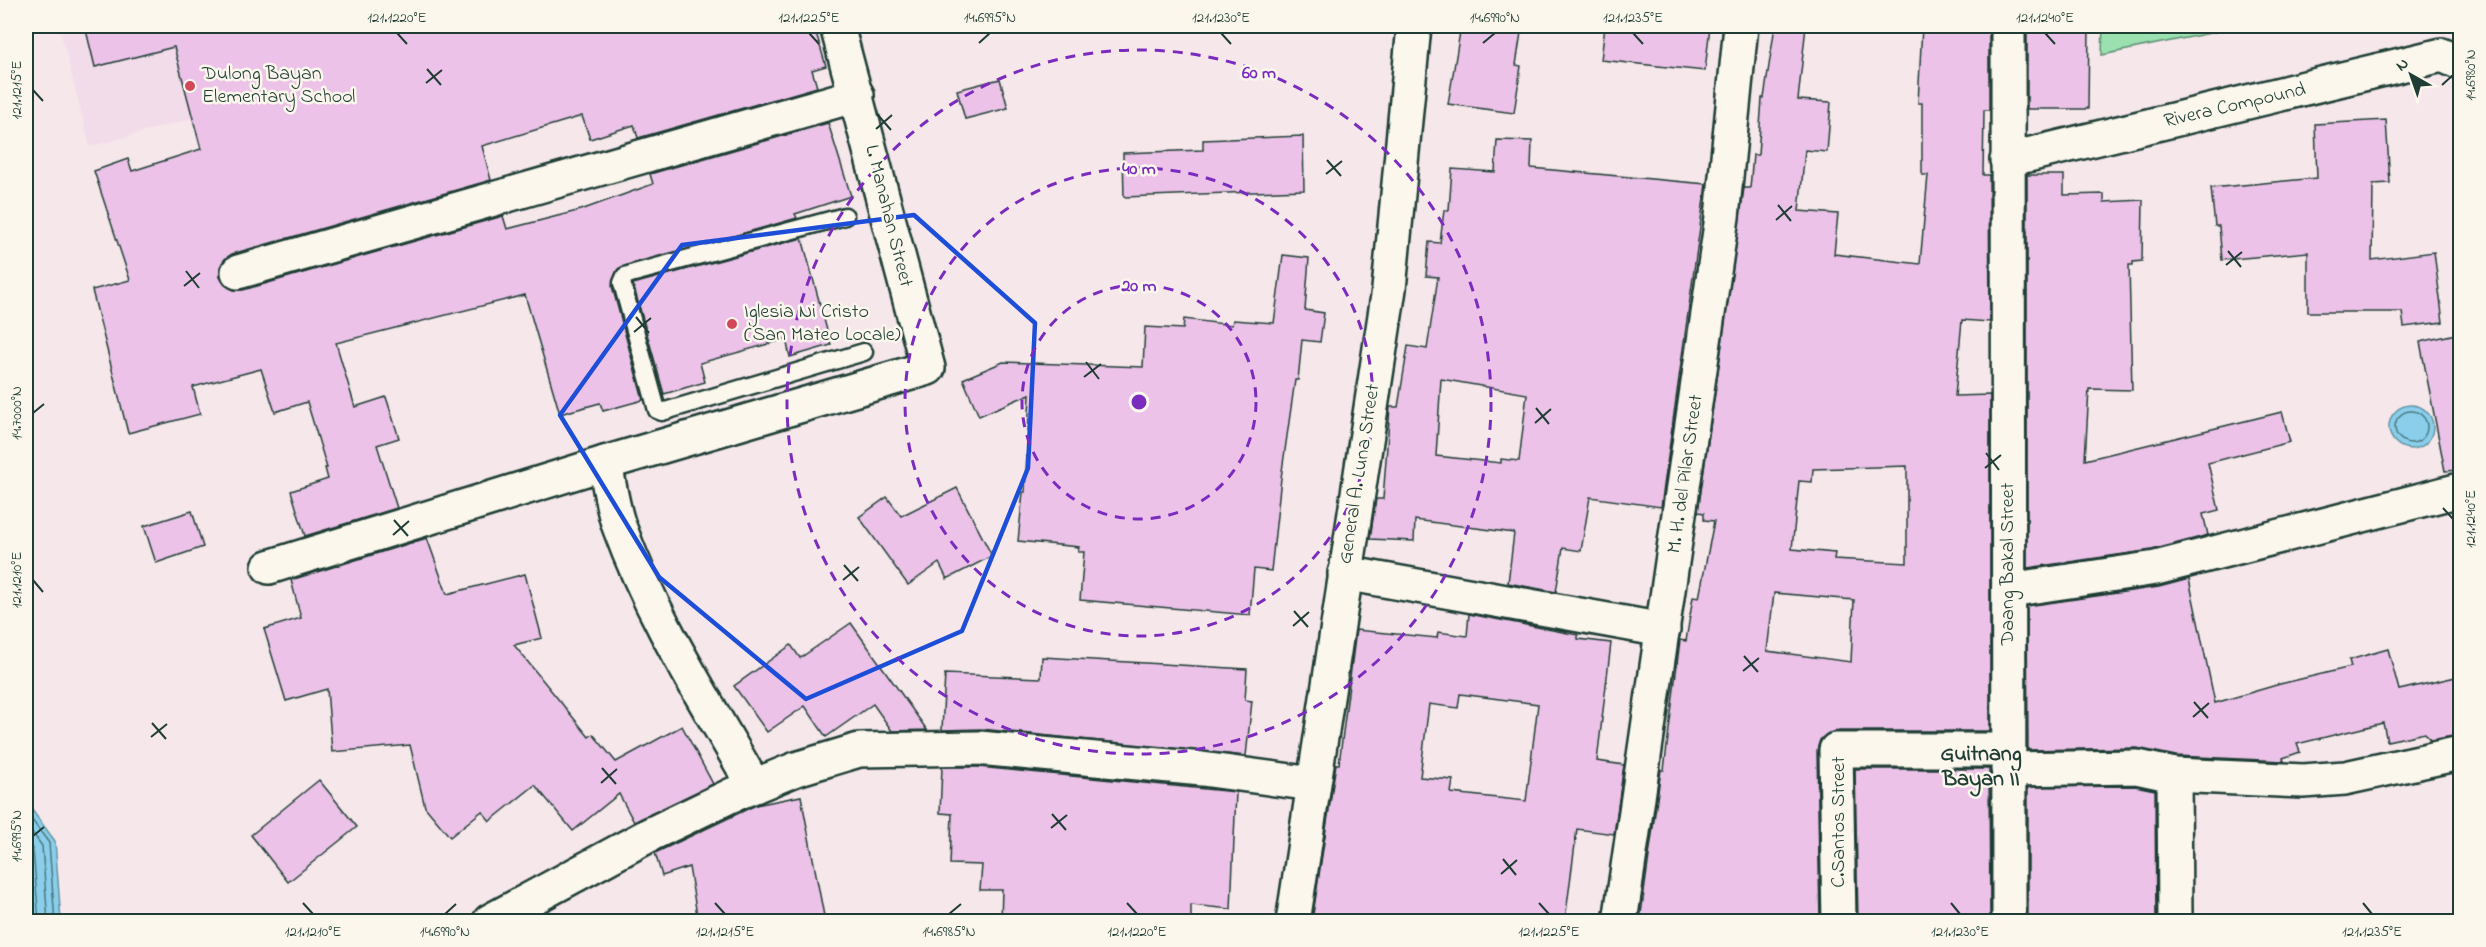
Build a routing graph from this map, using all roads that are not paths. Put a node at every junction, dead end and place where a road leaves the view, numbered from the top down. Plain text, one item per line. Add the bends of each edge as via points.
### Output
1 (837, 26) edge
2 (1413, 26) edge
3 (1741, 26) edge
4 (2008, 26) edge
5 (2460, 63) edge
6 (857, 95) junction
7 (2007, 160) junction
8 (844, 216) dead end
9 (238, 272) dead end
10 (864, 352) dead end
11 (605, 463) junction
12 (2460, 490) edge
13 (269, 567) dead end
14 (1345, 573) junction
15 (2008, 590) junction
16 (1663, 630) junction
17 (2460, 753) edge
18 (2008, 760) junction
19 (2174, 775) junction
20 (1313, 784) junction
21 (754, 786) junction
22 (490, 921) edge
23 (1293, 921) edge
24 (1620, 921) edge
25 (1839, 921) edge
26 (2009, 921) edge
27 (2175, 921) edge

1 - 6 street, L. Manahan Street
2 - 14 street, General A. Luna Street via 1389,289
3 - 16 street, M. H. del Pilar Street via 1721,229
4 - 7 street, Daang Bakal Street
5 - 7 street, Rivera Compound via 2442,55
6 - 9 street
6 - 11 street, L. Manahan Street via 927,365 925,370
7 - 15 street, Daang Bakal Street
8 - 10 lane via 634,273 625,276 621,283 657,410 662,412
11 - 13 street
11 - 21 street via 618,523 640,577 682,666
12 - 15 street via 2156,568
14 - 16 street
14 - 20 street, General A. Luna Street
15 - 18 street, Daang Bakal Street
16 - 24 street, M. H. del Pilar Street
17 - 19 street via 2345,778 2303,781
18 - 19 street via 2137,768
18 - 25 street, C.Santos Street via 1836,750
18 - 26 street, Daang Bakal Street
19 - 27 street
20 - 21 street via 1202,769 979,748 859,750
20 - 23 street, General A. Luna Street
21 - 22 street via 651,834

